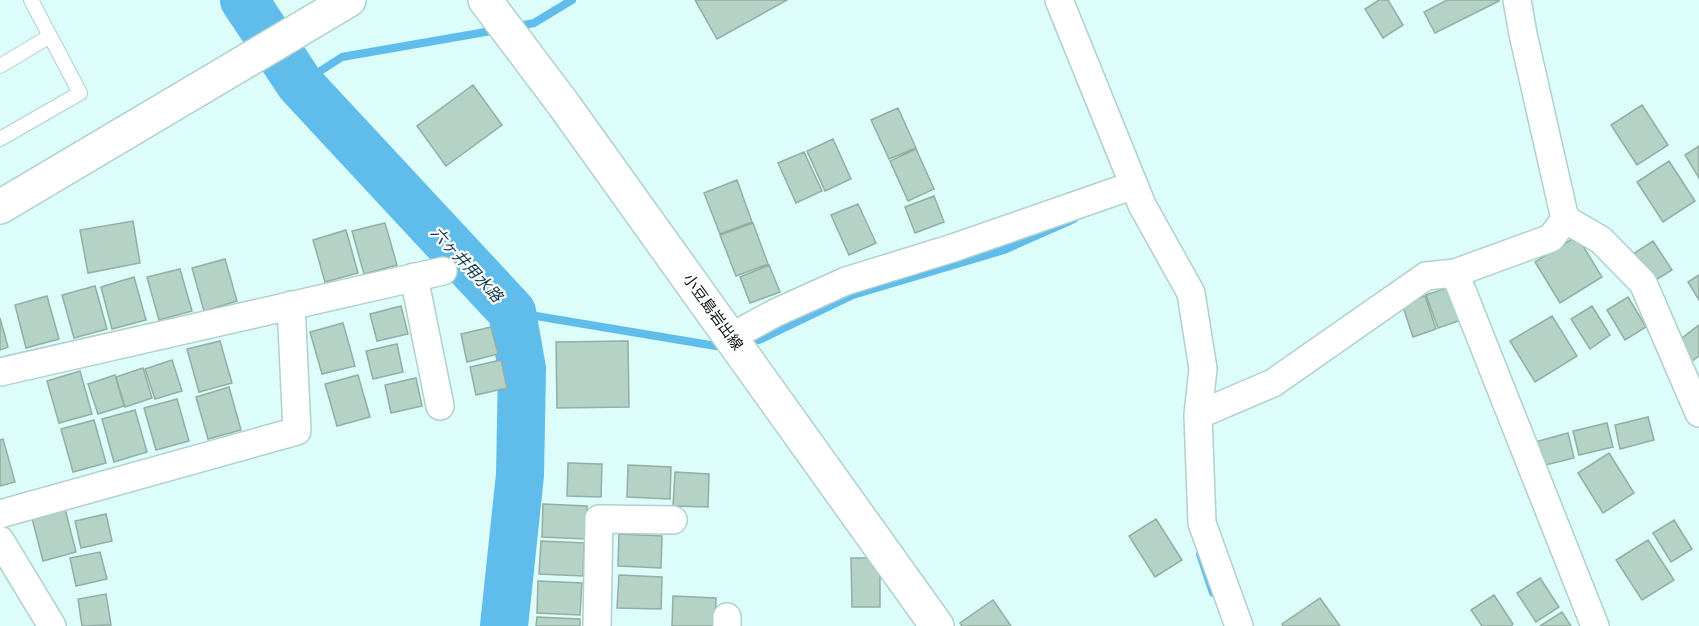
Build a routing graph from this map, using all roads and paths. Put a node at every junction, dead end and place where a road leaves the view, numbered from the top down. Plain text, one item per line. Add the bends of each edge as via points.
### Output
1 (31, 0) edge
2 (349, 0) edge
3 (485, 0) edge
4 (1059, 0) edge
5 (1517, 0) edge
6 (50, 36) junction
7 (0, 66) edge
8 (0, 139) edge
9 (1134, 185) junction
10 (0, 207) edge
11 (1565, 219) junction
12 (443, 270) dead end
13 (1455, 273) junction
14 (414, 277) junction
15 (291, 305) junction
16 (731, 337) junction
17 (0, 372) edge
18 (440, 406) dead end
19 (1699, 413) edge
20 (1198, 415) junction
21 (0, 514) edge
22 (673, 520) dead end
23 (0, 540) edge
24 (52, 626) edge
25 (597, 626) edge
26 (937, 626) edge
27 (1239, 626) edge
28 (1595, 626) edge

1 - 6 lane
2 - 10 main road
3 - 16 main road, 小豆島岩出線
4 - 9 street
5 - 11 street
6 - 7 lane
6 - 8 lane via 80,93
9 - 16 street via 846,281
9 - 20 street via 1191,293 1203,369
11 - 13 street via 1551,238
11 - 19 street via 1601,240 1643,283
12 - 14 street
13 - 20 street via 1426,276 1273,383
13 - 28 street
14 - 15 street
14 - 18 street
15 - 17 street
15 - 21 street via 297,431
16 - 26 main road, 小豆島岩出線
20 - 27 street via 1202,523
22 - 25 street via 599,519
23 - 24 street

